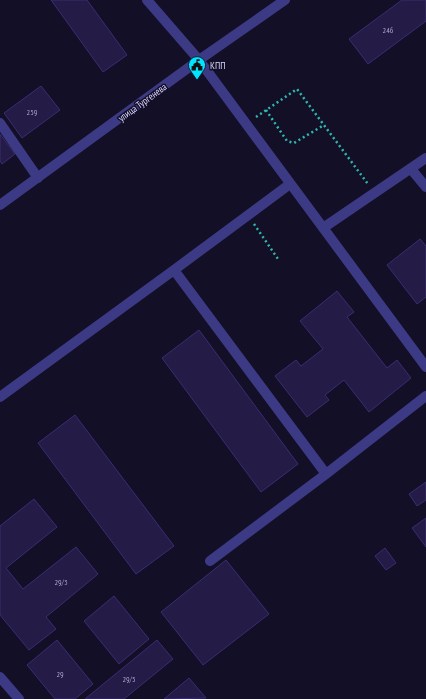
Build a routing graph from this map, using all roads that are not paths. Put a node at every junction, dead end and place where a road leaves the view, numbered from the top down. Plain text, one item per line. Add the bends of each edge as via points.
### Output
1 (147, 0) edge
2 (285, 0) edge
3 (199, 60) junction
4 (0, 122) edge
5 (426, 158) edge
6 (411, 169) junction
7 (38, 178) junction
8 (290, 184) junction
9 (426, 187) edge
10 (0, 205) edge
11 (323, 228) junction
12 (174, 270) junction
13 (426, 367) edge
14 (426, 396) edge
15 (0, 397) edge
16 (326, 474) junction
17 (210, 561) dead end
18 (0, 677) edge
19 (20, 699) edge

1 - 3 street
2 - 3 street, улица Тургенева
3 - 7 street, улица Тургенева
3 - 8 street
4 - 7 street
5 - 6 street
6 - 9 street
6 - 11 street
7 - 10 street, улица Тургенева
8 - 11 street
8 - 12 street
11 - 13 street
12 - 15 street
12 - 16 street
14 - 16 street
16 - 17 street
18 - 19 street

